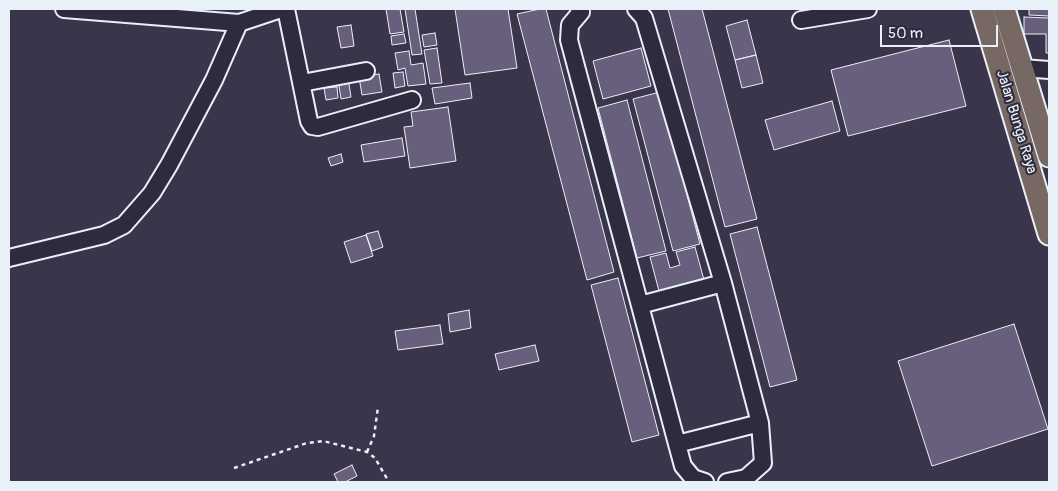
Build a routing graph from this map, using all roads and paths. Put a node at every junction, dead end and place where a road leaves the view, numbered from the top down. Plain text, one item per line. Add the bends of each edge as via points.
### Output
1 (64, 9) edge
2 (281, 9) edge
3 (286, 9) edge
4 (636, 9) edge
5 (868, 9) edge
6 (982, 9) edge
7 (1004, 9) edge
8 (584, 10) edge
9 (801, 20) dead end
10 (239, 22) junction
11 (1022, 68) junction
12 (1049, 70) edge
13 (366, 71) dead end
14 (302, 83) junction
15 (412, 100) dead end
16 (1046, 134) edge
17 (1049, 156) edge
18 (1049, 234) edge
19 (9, 258) edge
20 (723, 283) junction
21 (640, 304) junction
22 (378, 407) dead end
23 (760, 423) junction
24 (676, 444) junction
25 (367, 452) junction
26 (234, 468) dead end
27 (389, 482) edge
28 (705, 482) edge
29 (727, 482) edge

1 - 10 lane
2 - 10 lane
3 - 14 lane
4 - 20 lane via 644,18
5 - 9 lane
6 - 18 main road, Jalan Bunga Raya
7 - 11 main road, Jalan Bunga Raya
8 - 21 lane via 570,25 569,40
10 - 19 lane via 214,80 169,165 152,193 124,225 104,236
11 - 12 lane
11 - 16 main road, Jalan Bunga Raya
13 - 14 lane
14 - 15 lane via 309,121 318,127
16 - 17 main road, Jalan Bunga Raya
20 - 21 lane
20 - 23 lane
21 - 24 lane
22 - 25 path via 374,436
23 - 24 lane
23 - 29 lane via 763,463 746,478
24 - 28 lane via 683,466 693,478
25 - 26 path via 323,441 307,443
25 - 27 path via 375,458

